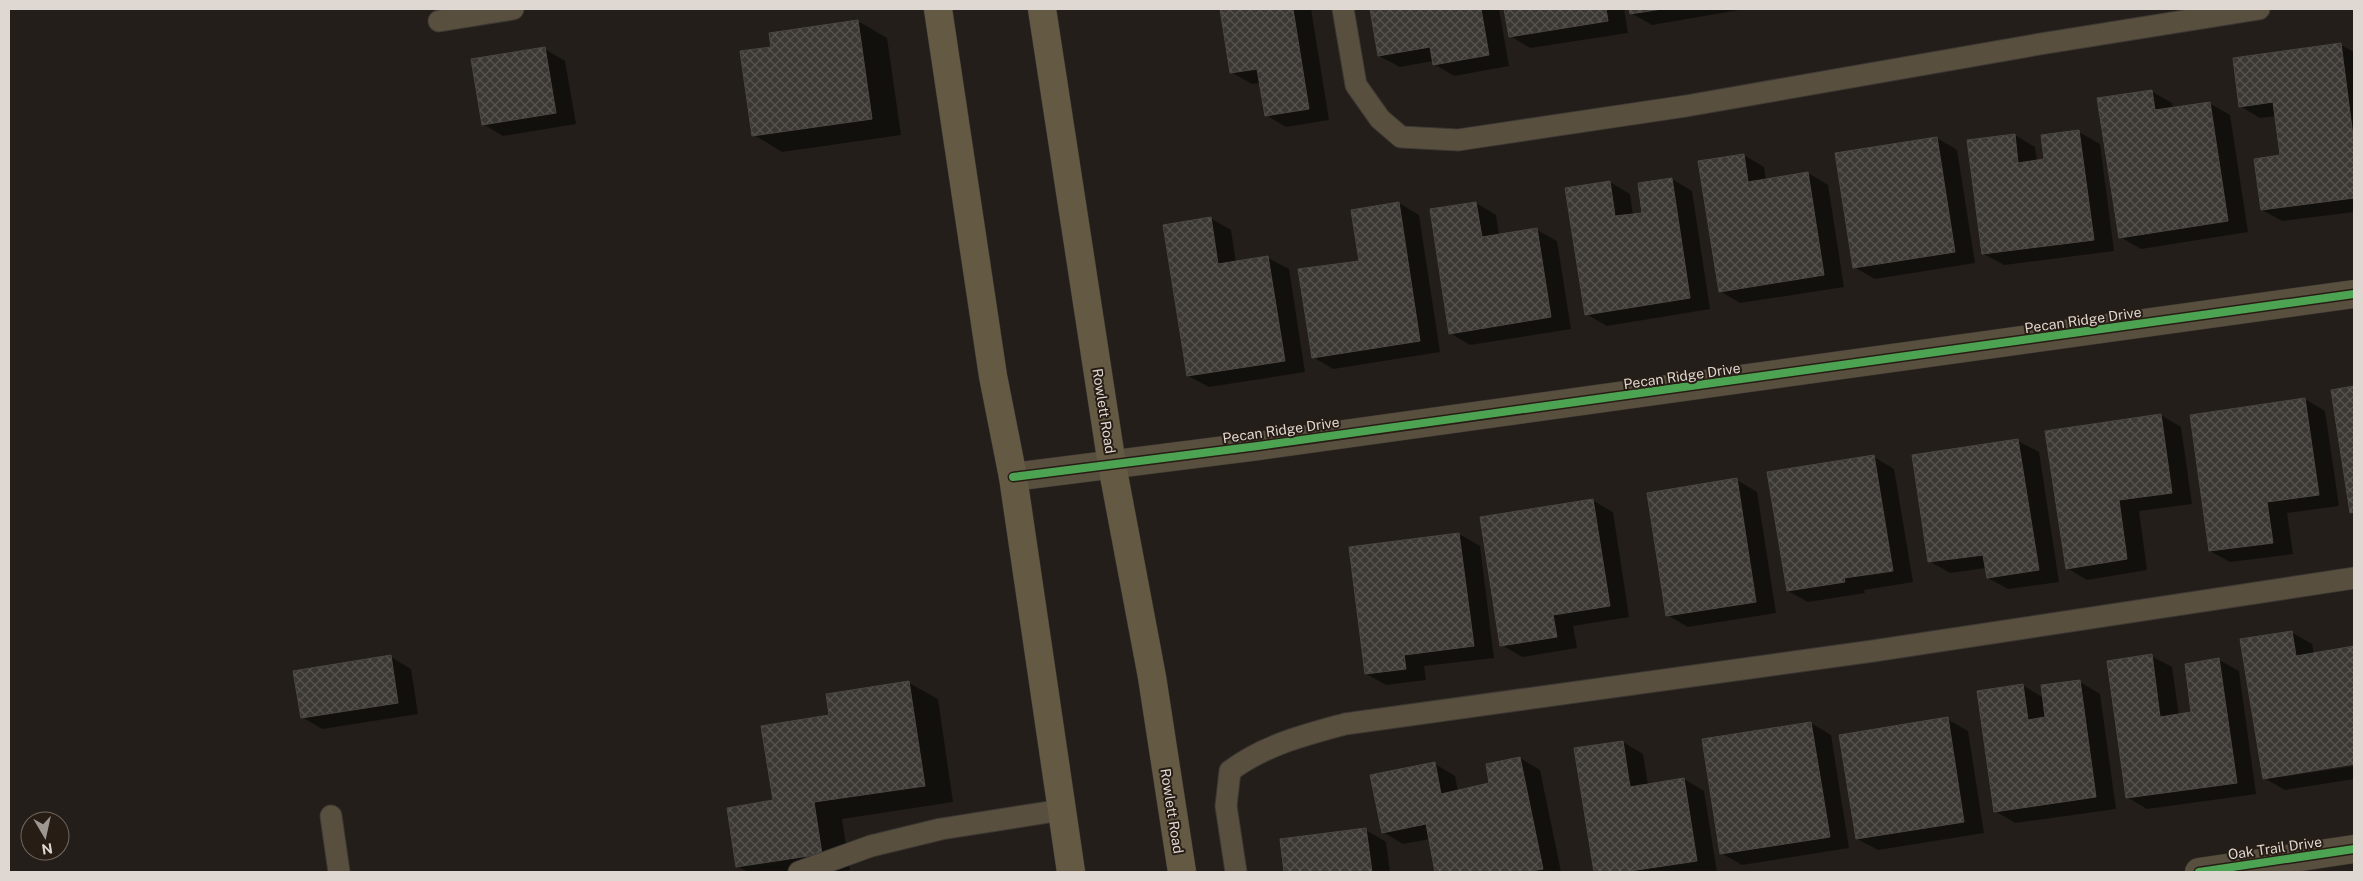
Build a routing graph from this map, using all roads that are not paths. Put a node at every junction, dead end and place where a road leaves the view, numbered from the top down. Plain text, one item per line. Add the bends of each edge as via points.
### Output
1 (513, 9) edge
2 (938, 9) edge
3 (1042, 9) edge
4 (1343, 9) edge
5 (2259, 9) edge
6 (439, 21) dead end
7 (2354, 294) edge
8 (1112, 465) junction
9 (1013, 477) junction
10 (2354, 578) edge
11 (1062, 810) junction
12 (331, 816) dead end
13 (2354, 849) edge
14 (339, 872) edge
15 (799, 872) edge
16 (1071, 872) edge
17 (1182, 872) edge
18 (1236, 872) edge
19 (2199, 872) edge

1 - 6 lane
2 - 9 main road via 990,357
3 - 8 main road, Rowlett Road
4 - 5 lane via 1356,85 1380,118 1401,137 1458,140 1686,106
7 - 8 street, Pecan Ridge Drive
8 - 9 street, Pecan Ridge Drive
8 - 17 main road, Rowlett Road via 1152,677
9 - 11 main road
10 - 18 lane via 1873,652 1345,724 1290,739 1245,760 1230,771 1226,806
11 - 15 lane via 941,829 870,846
11 - 16 main road
12 - 14 lane
13 - 19 street, Oak Trail Drive

